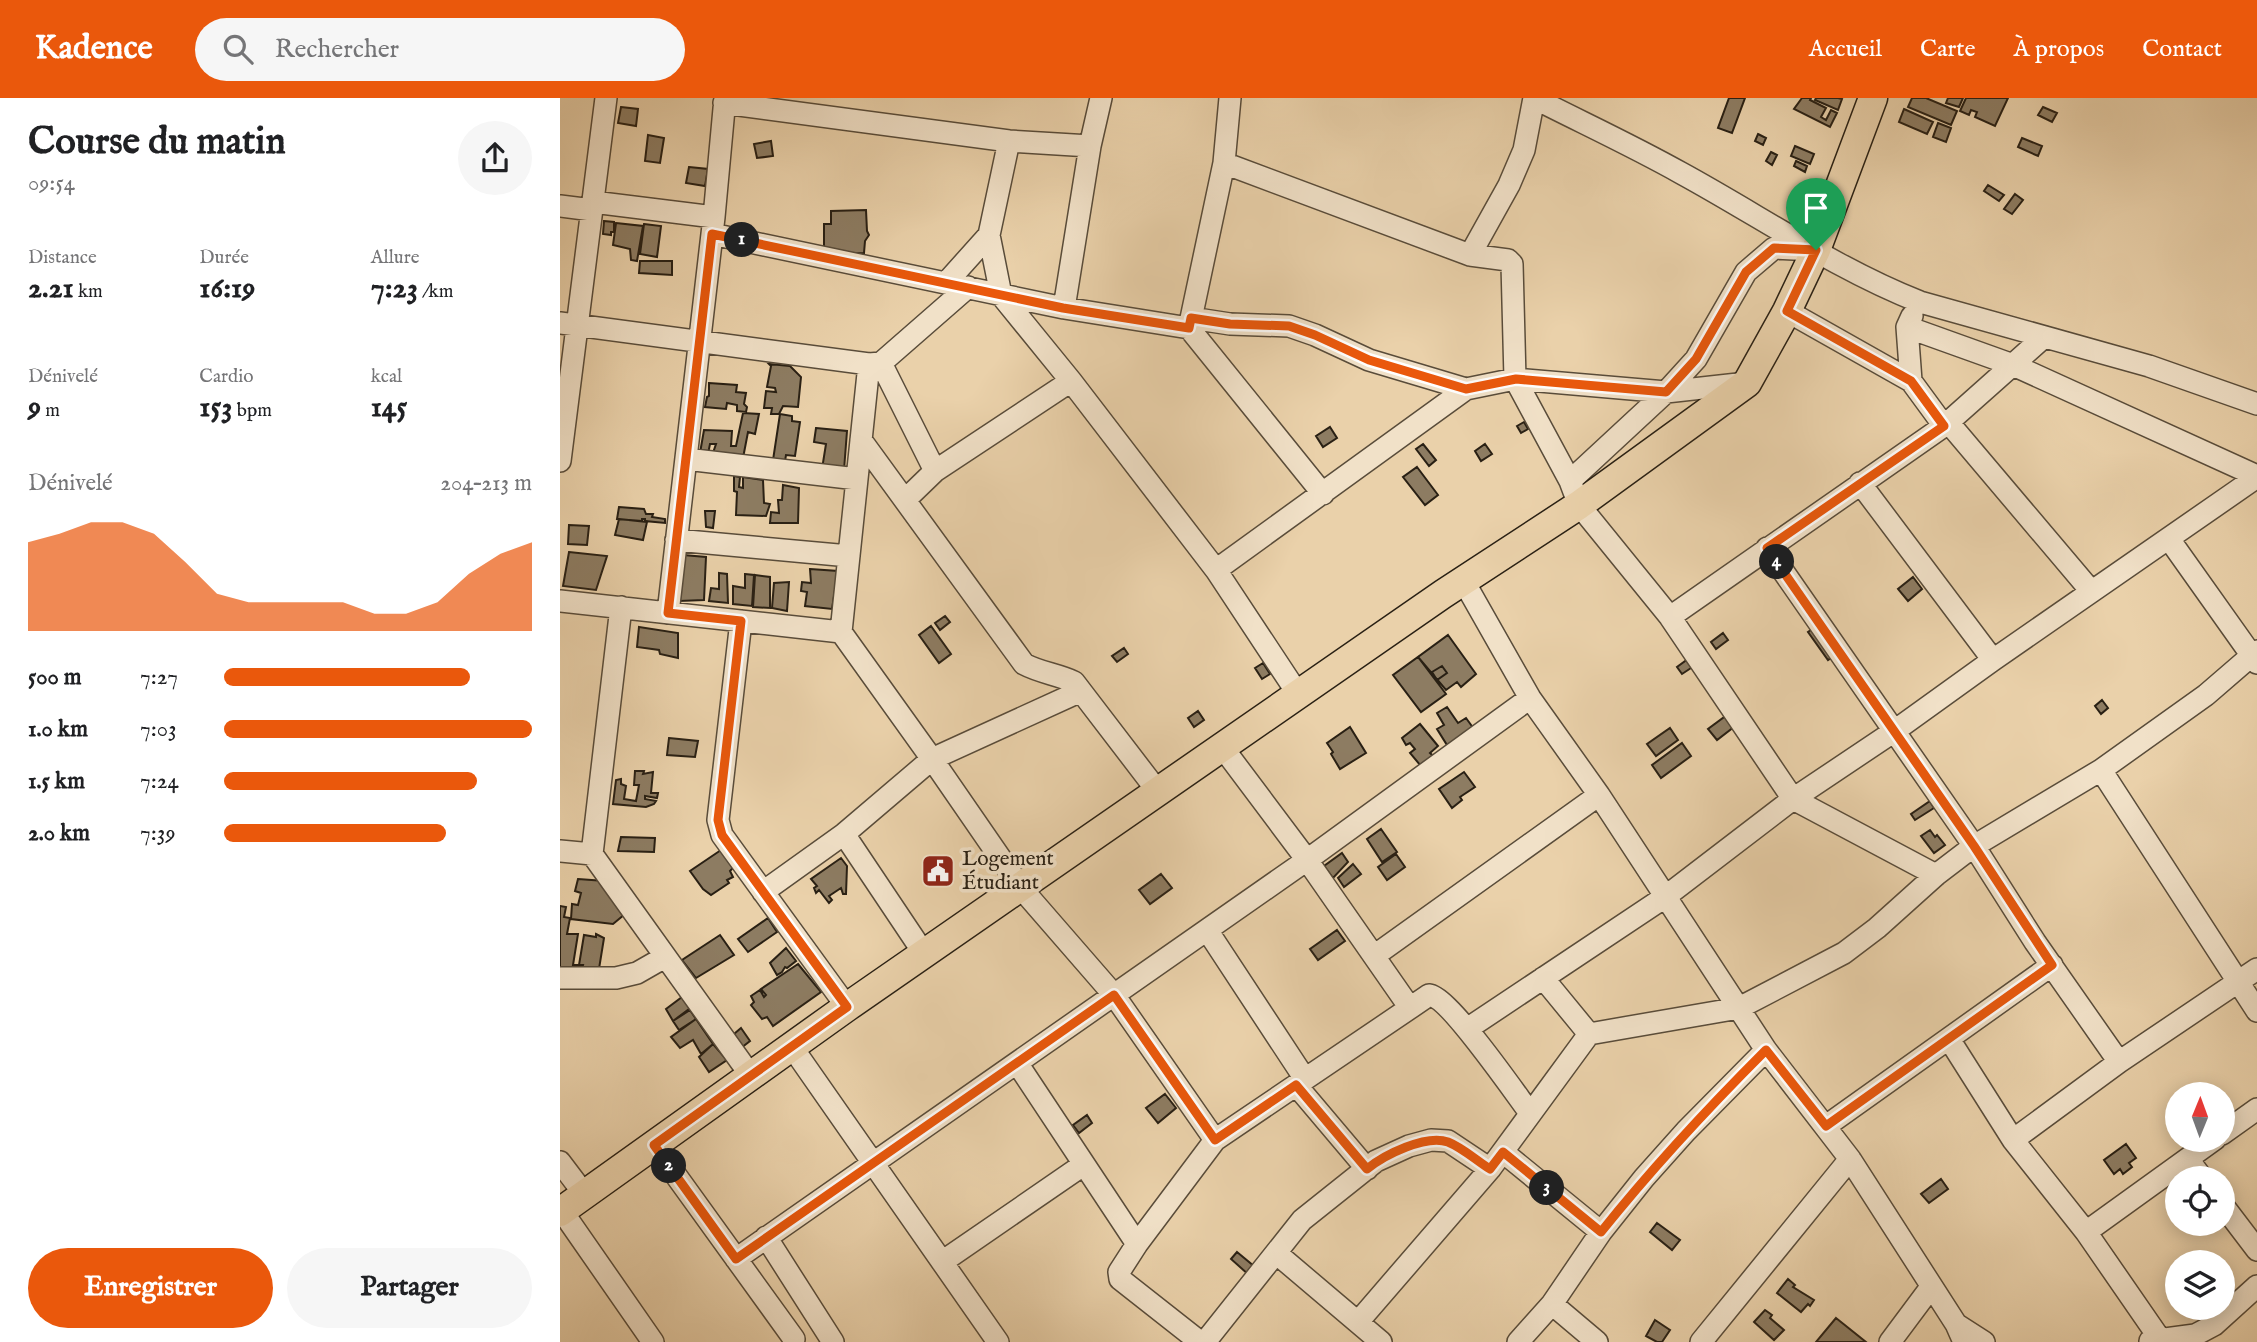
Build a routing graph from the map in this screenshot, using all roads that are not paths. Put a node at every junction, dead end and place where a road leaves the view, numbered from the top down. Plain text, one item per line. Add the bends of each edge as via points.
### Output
1 (606, 98) edge
2 (1101, 98) edge
3 (1230, 98) edge
4 (1534, 98) edge
5 (1873, 98) edge
6 (725, 101) edge
7 (1009, 141) junction
8 (1090, 146) junction
9 (1224, 163) junction
10 (560, 206) edge
11 (592, 206) junction
12 (713, 226) junction
13 (989, 235) junction
14 (1816, 250) junction
15 (1470, 254) junction
16 (946, 283) junction
17 (968, 287) junction
18 (1001, 295) junction
19 (1920, 302) junction
20 (1063, 308) junction
21 (1787, 311) junction
22 (569, 323) edge
23 (1190, 323) junction
24 (1907, 327) junction
25 (2044, 337) junction
26 (700, 341) junction
27 (875, 363) junction
28 (2013, 365) junction
29 (1516, 379) junction
30 (1071, 381) junction
31 (1911, 381) junction
32 (1747, 383) junction
33 (1466, 389) junction
34 (1666, 392) junction
35 (2257, 404) edge
36 (1946, 424) junction
37 (562, 436) edge
38 (861, 440) junction
39 (686, 459) junction
40 (560, 461) edge
41 (936, 471) junction
42 (2257, 476) edge
43 (857, 479) junction
44 (1860, 483) junction
45 (1574, 493) junction
46 (1323, 494) junction
47 (905, 500) junction
48 (2169, 538) junction
49 (676, 540) junction
50 (1767, 548) junction
51 (849, 556) junction
52 (1216, 570) junction
53 (1463, 580) junction
54 (2091, 591) junction
55 (560, 601) edge
56 (621, 607) junction
57 (668, 613) junction
58 (1670, 617) junction
59 (741, 621) junction
60 (841, 632) junction
61 (2255, 657) edge
62 (1993, 660) junction
63 (1082, 691) junction
64 (1298, 694) junction
65 (1530, 698) junction
66 (1893, 732) junction
67 (1223, 748) junction
68 (932, 758) junction
69 (2101, 770) junction
70 (1159, 793) junction
71 (1599, 795) junction
72 (1793, 799) junction
73 (844, 834) junction
74 (1974, 846) junction
75 (560, 851) edge
76 (592, 855) junction
77 (1307, 860) junction
78 (1936, 875) junction
79 (1021, 887) junction
80 (763, 892) junction
81 (1665, 897) junction
82 (1207, 930) junction
83 (925, 955) junction
84 (665, 957) junction
85 (1374, 957) junction
86 (2052, 965) junction
87 (2257, 969) edge
88 (560, 978) edge
89 (1543, 978) junction
90 (2237, 981) junction
91 (1114, 995) junction
92 (847, 1007) junction
93 (1410, 1008) junction
94 (1739, 1008) junction
95 (2257, 1011) edge
96 (1467, 1029) junction
97 (1589, 1034) junction
98 (1949, 1039) junction
99 (792, 1047) junction
100 (1766, 1050) junction
101 (2119, 1062) junction
102 (1017, 1063) junction
103 (751, 1076) junction
104 (1300, 1082) junction
105 (2257, 1109) edge
106 (1530, 1113) junction
107 (2235, 1124) edge
108 (1826, 1126) junction
109 (1215, 1140) junction
110 (2013, 1140) junction
111 (654, 1145) junction
112 (1503, 1152) junction
113 (2197, 1152) edge
114 (2188, 1158) junction
115 (1850, 1159) junction
116 (560, 1162) edge
117 (874, 1163) junction
118 (1083, 1165) junction
119 (2194, 1166) edge
120 (1367, 1169) junction
121 (1490, 1169) junction
122 (569, 1206) edge
123 (2235, 1221) edge
124 (1601, 1232) junction
125 (2086, 1232) junction
126 (766, 1237) junction
127 (1137, 1244) junction
128 (2257, 1250) edge
129 (1276, 1253) junction
130 (736, 1259) junction
131 (943, 1262) junction
132 (2257, 1286) edge
133 (1931, 1287) junction
134 (1552, 1304) junction
135 (1358, 1322) junction
136 (819, 1323) junction
137 (1960, 1333) edge
138 (791, 1341) edge
139 (2156, 1341) edge
140 (653, 1342) edge
141 (833, 1342) edge
142 (998, 1342) edge
143 (1203, 1342) edge
144 (1381, 1342) edge
145 (1518, 1342) edge
146 (1597, 1342) edge
147 (1701, 1342) edge
148 (1890, 1342) edge
149 (1984, 1342) edge

1 - 11 street
2 - 8 street
3 - 9 street
4 - 14 street via 1681,172
4 - 15 street via 1524,150
5 - 14 main road
6 - 7 street
6 - 12 street
7 - 8 street
7 - 13 street
8 - 20 street
9 - 15 street
9 - 23 street
10 - 11 street
11 - 12 street
11 - 22 street
12 - 16 street
12 - 26 street
13 - 16 street
13 - 18 street
14 - 19 street
14 - 21 main road
14 - 34 street via 1774,248 1746,272 1696,359
15 - 29 street via 1512,264
16 - 17 street
17 - 18 street
17 - 27 street
18 - 20 street
18 - 30 street
19 - 24 street
19 - 25 street
20 - 23 street
21 - 31 street
21 - 32 main road
22 - 26 street
22 - 37 street
23 - 33 street via 1289,326 1369,360
23 - 46 street
24 - 28 street
24 - 31 street
25 - 28 street
25 - 35 street via 2149,366
26 - 27 street
26 - 39 street
27 - 38 street
27 - 41 street
28 - 36 street
28 - 42 street
29 - 33 street
29 - 34 street
29 - 45 street
30 - 41 street
30 - 52 street
31 - 36 street
32 - 34 street
32 - 45 main road
33 - 46 street
34 - 45 street
36 - 44 street
36 - 54 street
37 - 40 street
38 - 43 street
38 - 47 street
39 - 43 street
39 - 49 street
41 - 47 street
42 - 48 street
43 - 51 street
44 - 50 street
44 - 62 street
45 - 53 main road
45 - 58 street
46 - 52 street
47 - 63 street via 1024,664 1041,673 1057,674
48 - 54 street
48 - 61 street
49 - 51 street
49 - 57 street
50 - 58 street
50 - 66 street
51 - 60 street
52 - 64 street
53 - 64 main road
53 - 65 street
54 - 62 street
55 - 56 street
56 - 57 street
56 - 76 street
57 - 59 street
58 - 72 street
59 - 60 street
59 - 80 street via 718,820 722,835
60 - 68 street
61 - 69 street
62 - 66 street
63 - 68 street
63 - 70 street
64 - 67 main road
65 - 71 street
65 - 77 street
66 - 72 street
66 - 74 street
67 - 70 main road
67 - 77 street
68 - 73 street
68 - 79 street
69 - 74 street
69 - 90 street
70 - 79 main road
71 - 81 street
71 - 85 street
72 - 78 street
72 - 81 street
73 - 80 street
73 - 83 street
74 - 78 street
74 - 86 street
75 - 76 street
76 - 84 street
77 - 82 street
77 - 85 street
78 - 94 street via 1844,953
79 - 83 main road
79 - 91 street
80 - 92 street
81 - 89 street
81 - 94 street
82 - 91 street
82 - 104 street
83 - 92 main road
84 - 88 street via 637,973 616,978
84 - 103 street
85 - 93 street
86 - 98 street
86 - 101 street
87 - 90 street
89 - 96 street
89 - 97 street
90 - 95 street
90 - 101 street
91 - 102 street
91 - 109 street
92 - 99 main road
93 - 96 street via 1433,995
93 - 104 street
94 - 97 street
94 - 100 street
96 - 106 street
97 - 106 street
98 - 108 street
98 - 110 street
99 - 103 main road
99 - 117 street
100 - 108 street
100 - 124 street via 1677,1140
101 - 110 street
102 - 117 street
102 - 118 street
103 - 111 main road
104 - 109 street
104 - 120 street
105 - 107 street
106 - 112 street
108 - 115 street
109 - 127 street
110 - 125 street
111 - 122 main road
111 - 130 street
112 - 121 street
112 - 124 street
113 - 114 street
114 - 119 street
114 - 125 street
115 - 133 street
115 - 147 street
116 - 122 street
117 - 126 street
117 - 131 street
118 - 127 street
118 - 131 street
120 - 121 street via 1409,1146 1431,1140 1447,1142
120 - 129 street via 1302,1220
121 - 135 street
122 - 140 street
123 - 128 street
124 - 134 street
125 - 139 street
126 - 130 street
126 - 136 street
127 - 143 street via 1119,1272 1120,1279
129 - 135 street
129 - 143 street
130 - 138 street
131 - 142 street
132 - 139 street via 2214,1325 2195,1335
133 - 137 street
133 - 148 street
134 - 145 street
134 - 146 street
135 - 144 street
136 - 138 street
136 - 141 street
137 - 149 street

